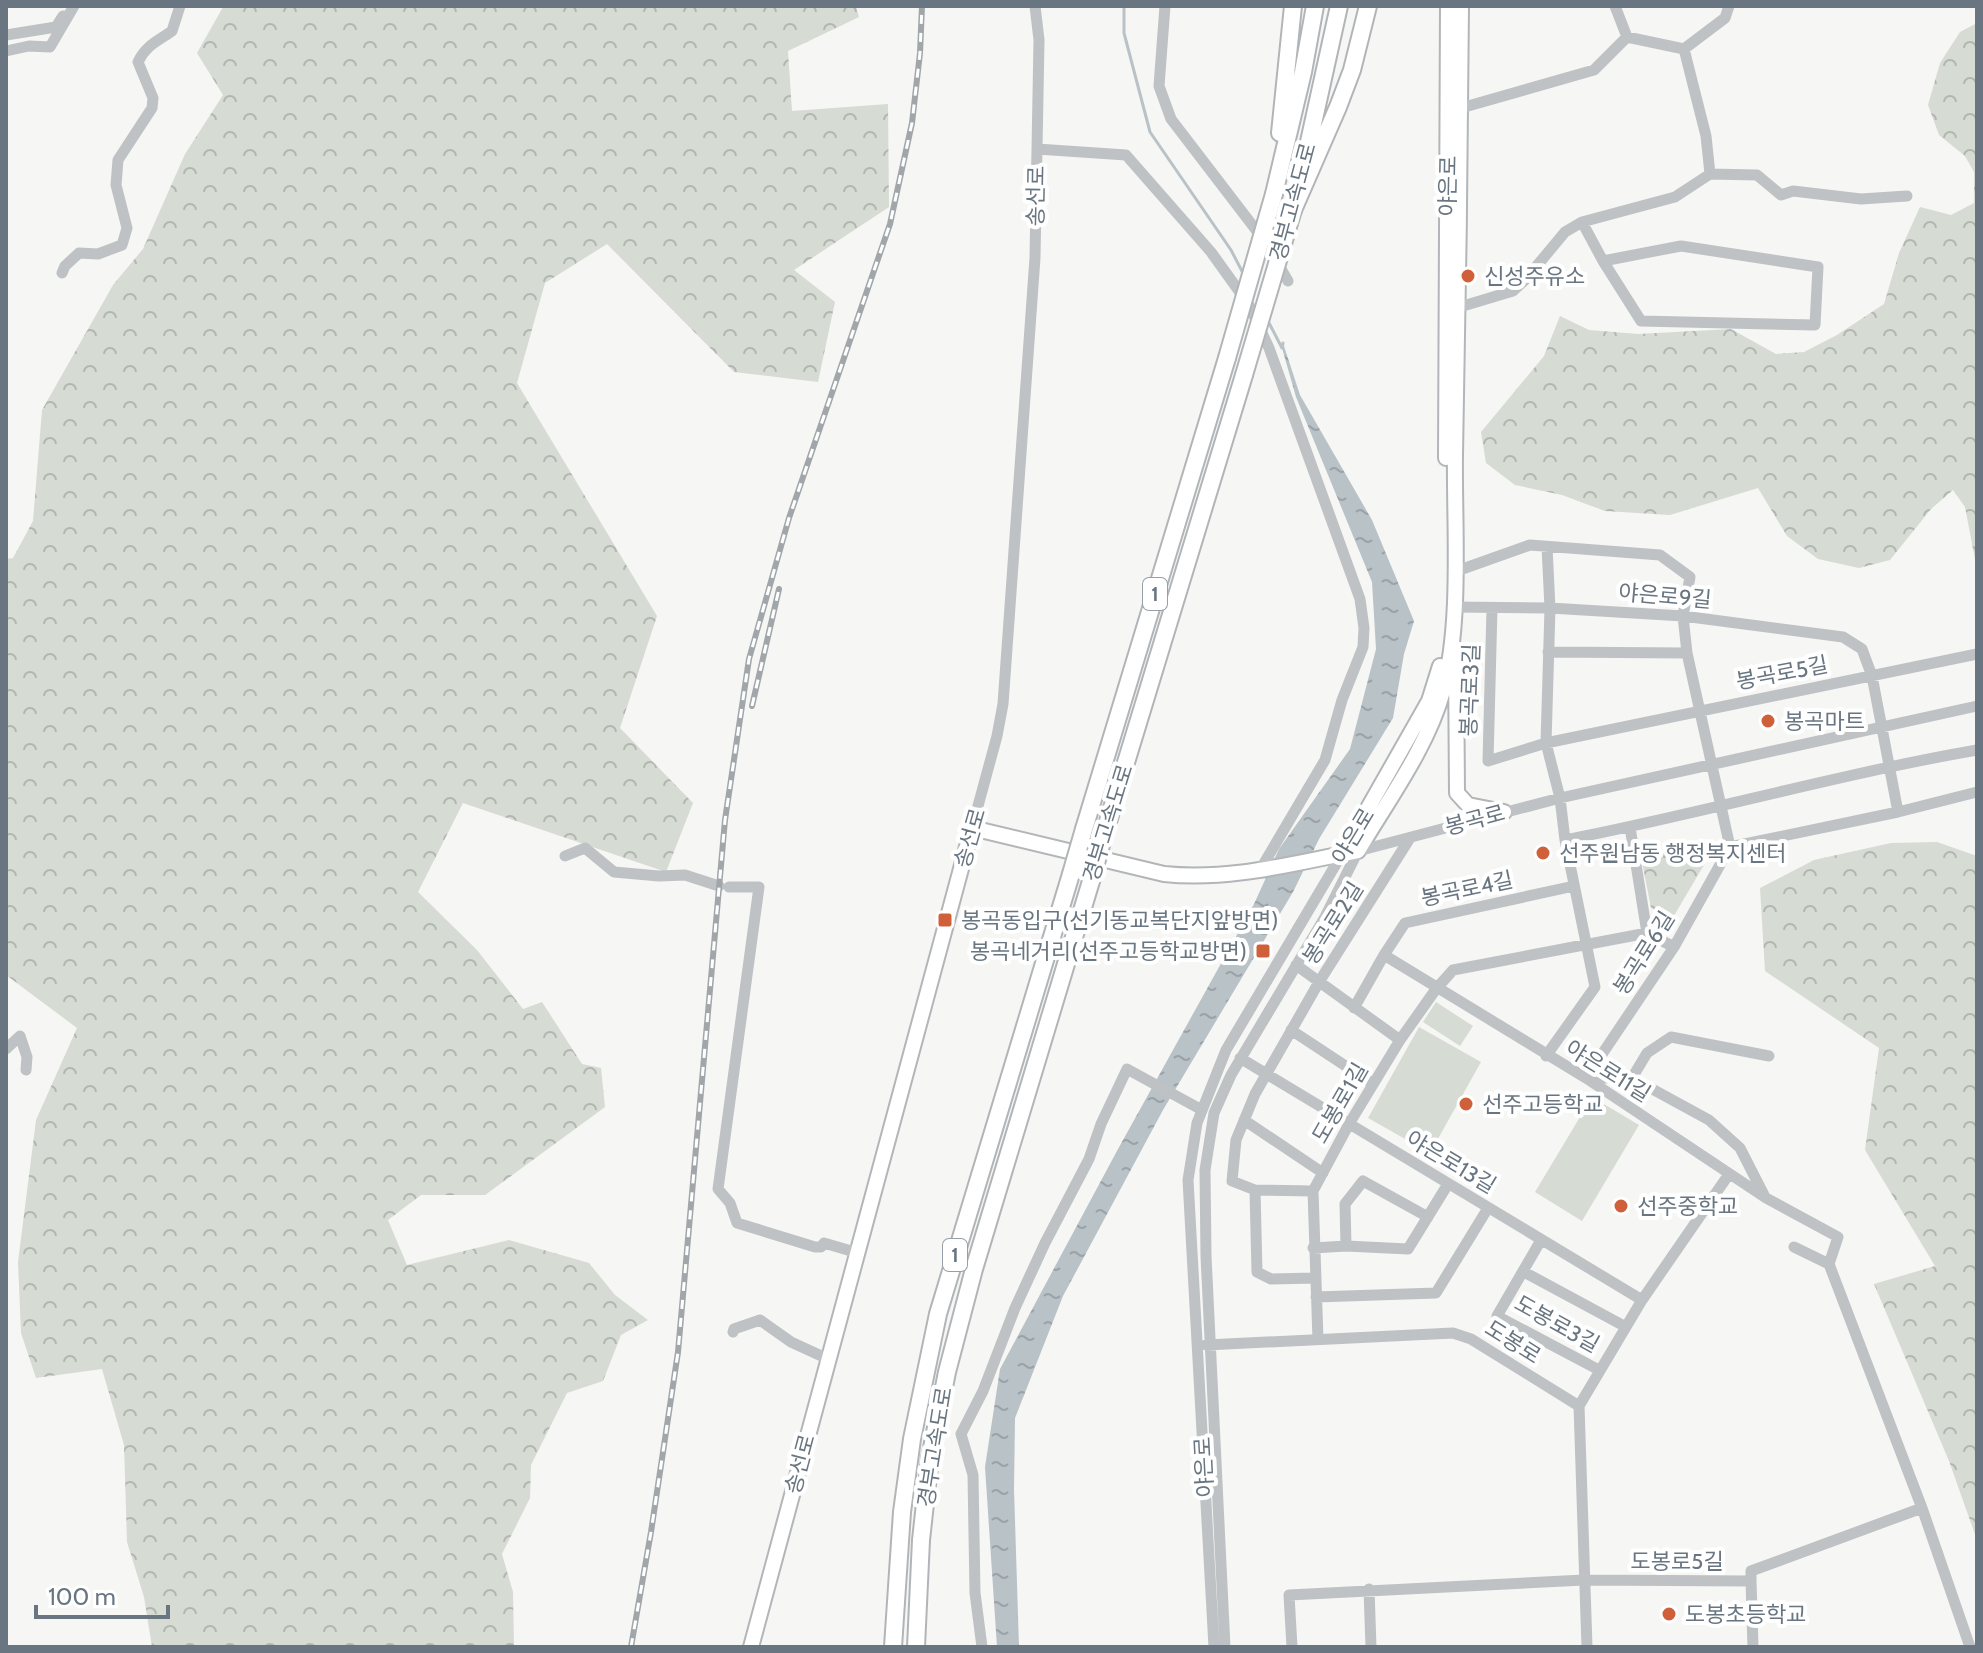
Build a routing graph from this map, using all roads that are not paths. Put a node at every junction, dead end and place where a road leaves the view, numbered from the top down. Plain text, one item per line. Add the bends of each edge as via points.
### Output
1 (71, 6) edge
2 (180, 6) edge
3 (1035, 6) edge
4 (1165, 6) edge
5 (1293, 6) edge
6 (1315, 6) edge
7 (1339, 6) edge
8 (1368, 6) edge
9 (1448, 6) edge
10 (1461, 6) edge
11 (1615, 6) edge
12 (1729, 6) edge
13 (6, 35) edge
14 (1627, 37) junction
15 (1684, 49) junction
16 (6, 51) edge
17 (1461, 108) junction
18 (1037, 149) junction
19 (1710, 174) junction
20 (1274, 194) junction
21 (1907, 196) dead end
22 (1293, 210) junction
23 (1582, 222) junction
24 (1603, 261) junction
25 (62, 273) dead end
26 (1288, 281) dead end
27 (1453, 309) junction
28 (1547, 547) junction
29 (1454, 572) junction
30 (1453, 607) junction
31 (1492, 608) junction
32 (1550, 608) junction
33 (1683, 616) junction
34 (1548, 652) junction
35 (1687, 653) junction
36 (1977, 654) edge
37 (1872, 676) junction
38 (1977, 706) edge
39 (1701, 710) junction
40 (1881, 728) junction
41 (1546, 743) junction
42 (1977, 750) edge
43 (1710, 763) junction
44 (1889, 765) junction
45 (1977, 792) edge
46 (1560, 798) junction
47 (1721, 807) junction
48 (1504, 812) junction
49 (1898, 812) junction
50 (1630, 827) junction
51 (972, 828) junction
52 (1410, 838) junction
53 (1565, 840) junction
54 (1730, 847) junction
55 (1358, 851) junction
56 (1342, 854) junction
57 (565, 856) dead end
58 (1260, 870) junction
59 (1574, 886) junction
60 (1647, 933) junction
61 (1587, 945) junction
62 (1674, 947) junction
63 (1384, 955) junction
64 (1296, 965) junction
65 (1319, 982) junction
66 (1436, 989) junction
67 (1354, 1008) junction
68 (1291, 1030) junction
69 (1400, 1040) junction
70 (6, 1049) edge
71 (1546, 1056) junction
72 (1769, 1056) dead end
73 (1240, 1058) junction
74 (26, 1070) dead end
75 (1266, 1074) junction
76 (1586, 1078) junction
77 (1632, 1078) junction
78 (1373, 1084) junction
79 (1202, 1110) junction
80 (1244, 1120) junction
81 (1349, 1124) junction
82 (1323, 1173) junction
83 (1729, 1174) junction
84 (1448, 1184) junction
85 (1255, 1190) junction
86 (1313, 1191) junction
87 (1766, 1198) junction
88 (1488, 1208) junction
89 (1428, 1217) junction
90 (1541, 1240) junction
91 (1346, 1246) junction
92 (1794, 1247) dead end
93 (1313, 1248) junction
94 (858, 1253) junction
95 (1829, 1264) junction
96 (1524, 1272) junction
97 (1315, 1278) junction
98 (1316, 1297) junction
99 (1642, 1300) junction
100 (1626, 1327) junction
101 (733, 1332) dead end
102 (1318, 1340) junction
103 (1204, 1345) junction
104 (828, 1359) junction
105 (1599, 1370) junction
106 (1579, 1406) junction
107 (1922, 1508) junction
108 (1584, 1580) junction
109 (1751, 1581) junction
110 (1369, 1589) junction
111 (751, 1647) edge
112 (893, 1647) edge
113 (916, 1647) edge
114 (982, 1647) edge
115 (1214, 1647) edge
116 (1225, 1647) edge
117 (1292, 1647) edge
118 (1371, 1647) edge
119 (1587, 1647) edge
120 (1753, 1647) edge
121 (1970, 1647) edge

1 - 13 street via 56,27
1 - 16 street via 50,47
2 - 25 street via 172,31 150,45 138,62 153,98 152,108 118,160 116,185 127,228 122,245 98,254 79,253
3 - 18 street, 송선로
4 - 26 street via 1159,86 1171,119 1266,243
5 - 20 highway
6 - 20 highway, 경부고속도로 / 1
7 - 22 highway, 경부고속도로 / 1
8 - 22 highway via 1352,70
9 - 27 main road, 야은로
10 - 17 main road, 야은로
11 - 14 street
12 - 15 street via 1725,18
14 - 15 street
14 - 17 street via 1594,70
15 - 19 street
17 - 27 main road, 야은로
18 - 51 street, 송선로 via 1035,258 1003,704
18 - 58 street via 1126,155 1242,294 1269,348 1356,585 1363,647 1325,760
19 - 21 street via 1757,175 1781,195 1793,191 1861,199
19 - 23 street via 1675,197
20 - 112 highway, 경부고속도로 / 1, bridge via 938,1314 904,1497
22 - 113 highway, 경부고속도로 / 1, bridge via 974,1269 930,1458
23 - 24 street
23 - 27 street via 1565,232 1513,291
24 - 24 street via 1641,321 1815,325 1818,267 1681,246
27 - 29 main road, 야은로
27 - 56 main road, 야은로 via 1440,664 1429,701
28 - 29 street via 1530,545
28 - 32 street
28 - 33 street via 1660,555 1690,577
29 - 30 main road, 야은로
30 - 31 street, 야은로9길
30 - 48 main road via 1457,793 1468,805
30 - 55 main road, 야은로 via 1448,669 1436,713
31 - 32 street, 야은로9길
31 - 41 street, 봉곡로3길 via 1488,761
32 - 33 street, 야은로9길
32 - 34 street
33 - 35 street
33 - 37 street, 야은로9길 via 1843,637 1857,644
34 - 35 street
34 - 41 street
35 - 39 street
36 - 37 street, 봉곡로5길
37 - 39 street, 봉곡로5길
37 - 40 street
38 - 40 street, 봉곡로
39 - 41 street, 봉곡로3길
39 - 43 street
40 - 43 street, 봉곡로
40 - 44 street
41 - 46 street
42 - 44 street
43 - 46 street, 봉곡로
43 - 47 street
44 - 47 street
44 - 49 street
45 - 49 street
46 - 48 street, 봉곡로
46 - 53 street
47 - 50 street
47 - 54 street
48 - 52 street, 봉곡로
49 - 54 street
50 - 53 street
50 - 60 street
51 - 58 main road, 봉곡로 via 1164,874 1213,877
51 - 94 main road, 송선로
52 - 55 street, 봉곡로
52 - 65 street, 봉곡로2길
53 - 59 street
54 - 62 street, 봉곡로6길
55 - 56 main road, 봉곡로
55 - 64 street, 야은로
56 - 58 main road, 봉곡로
56 - 79 street, 야은로 via 1226,1050
57 - 94 street via 585,848 614,872 685,875 724,886 759,887 718,1189 737,1223 815,1247 824,1243
59 - 61 street
59 - 63 street, 봉곡로4길 via 1405,923
60 - 61 street
60 - 62 street
61 - 66 street via 1453,970
61 - 71 street via 1595,987
62 - 76 street, 봉곡로6길
63 - 66 street, 야은로11길
63 - 67 street
64 - 65 street
64 - 73 street, 야은로
65 - 67 street
65 - 68 street, 봉곡로2길
66 - 69 street, 도봉로1길
66 - 71 street, 야은로11길
67 - 69 street
68 - 75 street, 봉곡로2길
68 - 78 street
69 - 78 street, 도봉로1길
70 - 74 street via 20,1036
71 - 76 street, 야은로11길
72 - 77 street via 1671,1037 1647,1053
73 - 75 street, 야은로13길
73 - 103 street, 야은로 via 1214,1113 1205,1170
75 - 80 street, 봉곡로2길
75 - 81 street, 야은로13길
76 - 77 street
76 - 83 street, 야은로11길
77 - 87 street via 1709,1120 1740,1148
78 - 81 street, 도봉로1길
79 - 103 street, 야은로 via 1188,1180
79 - 114 street via 1127,1069 961,1434 973,1475 975,1593
80 - 82 street
80 - 85 street, 봉곡로2길 via 1232,1181
81 - 82 street, 도봉로1길
81 - 84 street, 야은로13길
82 - 86 street, 도봉로1길
83 - 87 street, 야은로11길
83 - 99 street, 도봉로3길
84 - 88 street, 야은로13길
84 - 89 street
85 - 86 street
85 - 97 street via 1257,1272 1271,1279
86 - 93 street, 도봉로1길
87 - 95 street, 야은로11길 via 1838,1237
88 - 90 street, 야은로13길
88 - 98 street via 1436,1293
89 - 91 street via 1408,1249
89 - 91 street via 1363,1181 1345,1204
90 - 96 street, 도봉로3길
90 - 99 street, 야은로13길
91 - 93 street
92 - 95 street
93 - 97 street, 도봉로1길
94 - 104 main road, 송선로
95 - 107 street
96 - 100 street, 도봉로3길
96 - 105 street, 도봉로3길 via 1497,1316
97 - 98 street, 도봉로1길
98 - 102 street, 도봉로1길
99 - 100 street, 도봉로3길
100 - 105 street, 도봉로3길
101 - 104 street via 760,1320
102 - 103 street, 도봉로
102 - 106 street, 도봉로 via 1453,1333
103 - 115 street, 야은로
103 - 116 street, 야은로
104 - 111 main road, 송선로
105 - 106 street, 도봉로3길
106 - 108 street
107 - 109 street via 1751,1571
107 - 121 street
108 - 109 street, 도봉로5길
108 - 110 street
108 - 119 street
109 - 120 street, 도봉로5길
110 - 117 street via 1289,1595
110 - 118 street

